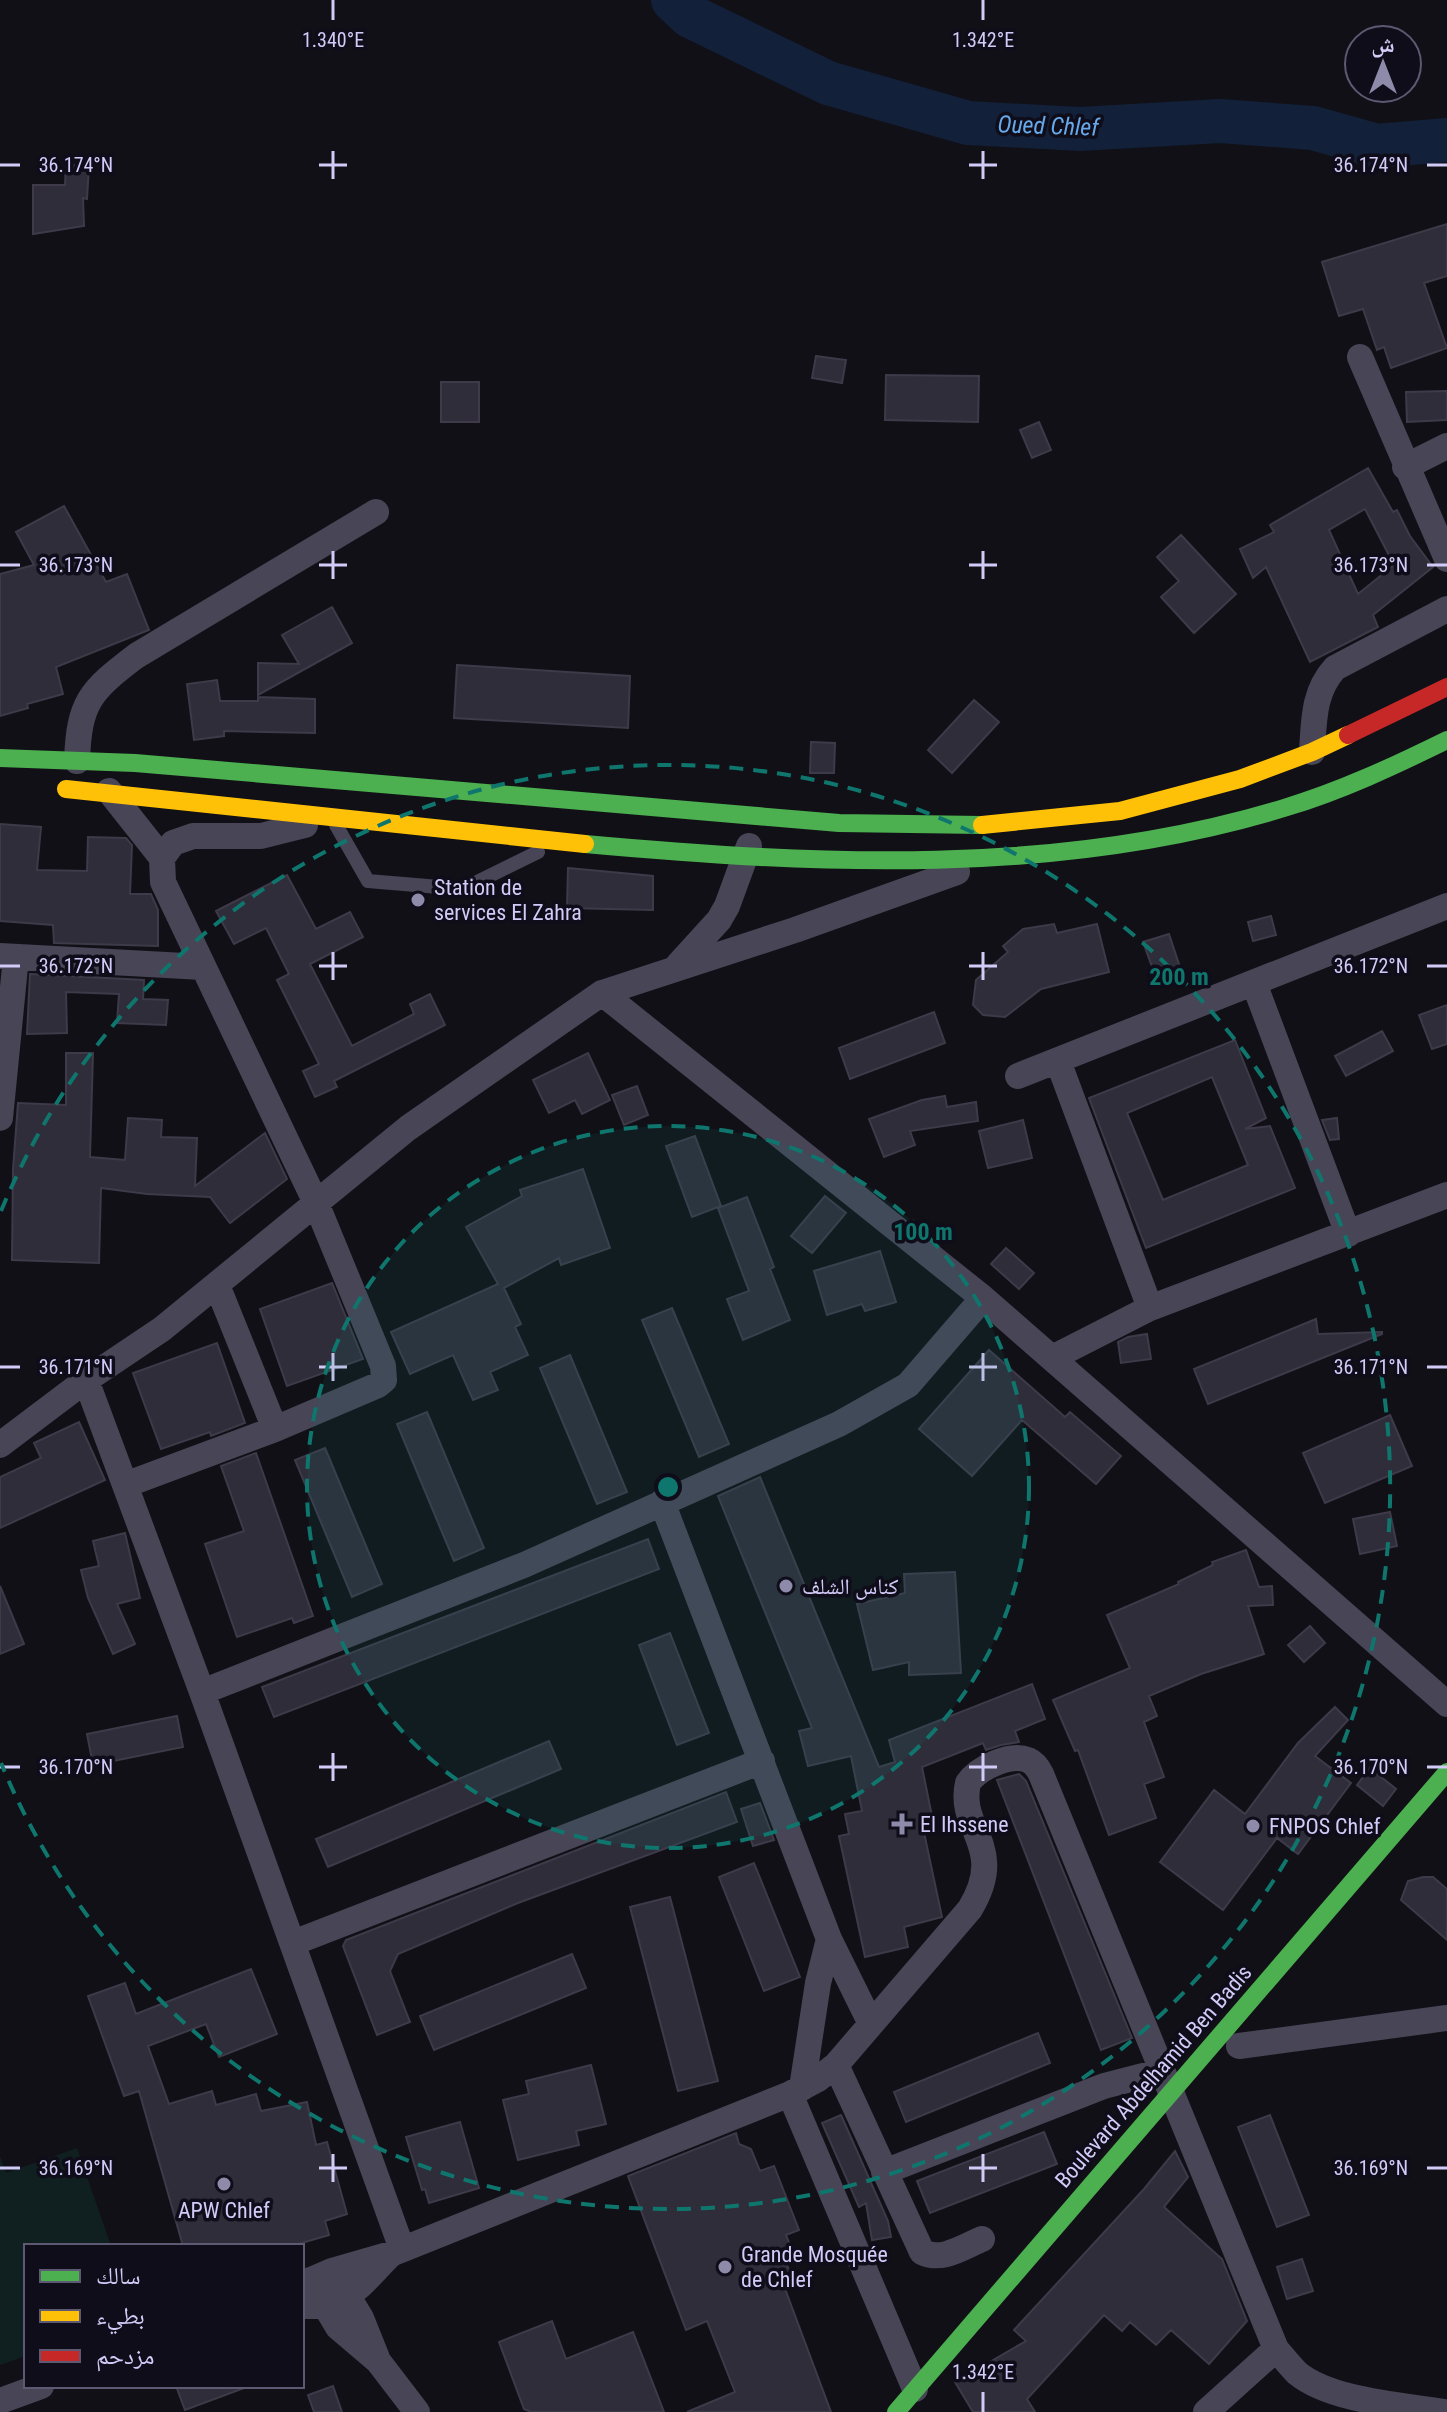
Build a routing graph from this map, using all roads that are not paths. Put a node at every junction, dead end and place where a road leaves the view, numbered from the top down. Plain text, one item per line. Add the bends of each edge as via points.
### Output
1 (1360, 357) dead end
2 (1447, 446) edge
3 (1405, 467) junction
4 (376, 512) dead end
5 (1447, 559) edge
6 (1447, 609) edge
7 (1447, 687) edge
8 (1447, 740) edge
9 (1312, 752) junction
10 (0, 758) edge
11 (77, 761) junction
12 (47, 788) dead end
13 (109, 791) junction
14 (762, 817) junction
15 (332, 818) junction
16 (563, 840) junction
17 (744, 857) junction
18 (162, 858) junction
19 (993, 859) junction
20 (1447, 906) edge
21 (8, 956) edge
22 (203, 967) junction
23 (675, 967) junction
24 (1254, 983) junction
25 (602, 993) junction
26 (1058, 1061) junction
27 (1018, 1076) dead end
28 (0, 1118) edge
29 (1447, 1195) edge
30 (316, 1203) junction
31 (1348, 1234) junction
32 (217, 1285) junction
33 (983, 1298) junction
34 (1150, 1308) junction
35 (1052, 1358) junction
36 (86, 1380) junction
37 (275, 1429) junction
38 (0, 1445) edge
39 (125, 1485) junction
40 (662, 1502) junction
41 (202, 1692) junction
42 (1447, 1704) edge
43 (762, 1761) junction
44 (1447, 1772) edge
45 (829, 1939) junction
46 (293, 1943) junction
47 (1447, 2018) edge
48 (1259, 2022) dead end
49 (871, 2024) junction
50 (1234, 2051) joint
51 (836, 2065) junction
52 (796, 2091) junction
53 (1174, 2100) junction
54 (884, 2172) junction
55 (982, 2239) dead end
56 (397, 2251) junction
57 (315, 2278) edge
58 (325, 2304) edge
59 (1276, 2349) junction
60 (36, 2388) edge
61 (915, 2389) junction
62 (0, 2401) edge
63 (417, 2412) edge
64 (896, 2412) edge
65 (1206, 2412) edge
66 (1444, 2412) edge

1 - 3 street
2 - 3 street
3 - 5 street
4 - 11 street via 136,656 100,684 78,728
6 - 9 street via 1335,668 1323,680
7 - 9 main road
8 - 19 main road via 1385,771 1265,814 1122,844
9 - 14 main road via 1240,779 1120,811 994,825
10 - 11 main road
11 - 14 main road
12 - 13 main road
13 - 15 main road
13 - 18 street
14 - 17 street
15 - 16 main road
15 - 16 lane via 368,881 463,889
15 - 18 street via 261,836 193,836 173,843
16 - 17 main road
17 - 19 main road
17 - 23 street via 719,920
18 - 22 street via 163,882
19 - 23 street
20 - 24 street
21 - 22 street
21 - 28 street
22 - 30 street
23 - 25 street
24 - 26 street
24 - 31 street
25 - 30 street via 408,1128
25 - 33 street
26 - 27 street
26 - 34 street
29 - 31 street
30 - 32 street
30 - 37 street via 384,1380
31 - 34 street
32 - 36 street
32 - 37 street
33 - 35 street
33 - 40 street via 908,1385 886,1399 776,1454
34 - 35 street
35 - 42 street
36 - 38 street
36 - 39 street
37 - 39 street
39 - 41 street
40 - 41 street via 524,1565
40 - 43 street
41 - 46 street
43 - 45 street
43 - 46 street
44 - 53 main road, Boulevard Abdelhamid Ben Badis
45 - 49 street
45 - 52 street
46 - 56 street
47 - 50 street
48 - 50 main road, Boulevard Abdelhamid Ben Badis
49 - 51 street
49 - 53 street via 981,1890 983,1850 967,1802 968,1783 982,1769 1027,1759 1041,1774
51 - 52 street
51 - 54 street
52 - 56 street
52 - 61 street
53 - 54 street via 1104,2086
53 - 59 street
53 - 61 main road, Boulevard Abdelhamid Ben Badis
54 - 55 street via 922,2252 943,2256
56 - 57 street
56 - 58 street
57 - 58 street
58 - 63 street via 361,2318 378,2361
59 - 65 street
59 - 66 street via 1298,2374 1324,2387
60 - 62 street
61 - 64 main road, Boulevard Abdelhamid Ben Badis

